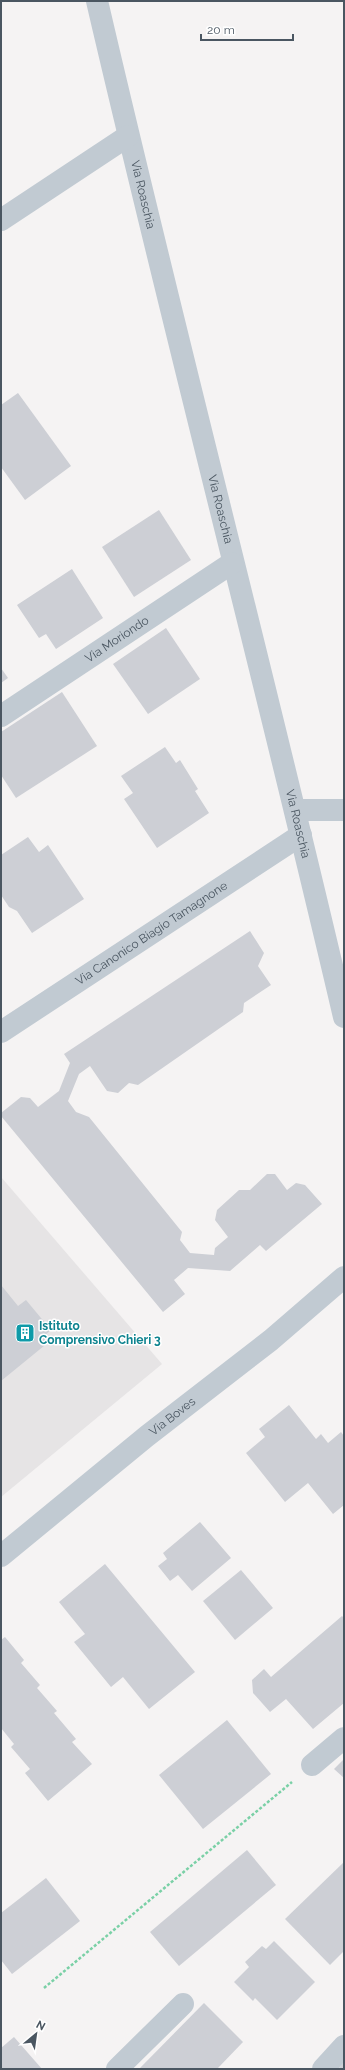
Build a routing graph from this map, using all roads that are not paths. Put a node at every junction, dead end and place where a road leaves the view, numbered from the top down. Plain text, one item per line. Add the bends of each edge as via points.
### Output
1 (97, 1) edge
2 (128, 136) junction
3 (1, 220) edge
4 (232, 563) junction
5 (1, 716) edge
6 (295, 810) junction
7 (344, 810) edge
8 (302, 835) junction
9 (344, 1017) edge
10 (1, 1032) edge
11 (344, 1277) edge
12 (1, 1556) edge
13 (344, 1738) edge
14 (312, 1765) road end
15 (183, 2004) dead end
16 (344, 2046) edge
17 (117, 2069) edge
18 (323, 2069) edge

1 - 2 street, Via Roaschia
2 - 3 street
2 - 4 street, Via Roaschia
4 - 5 street, Via Moriondo
4 - 6 street, Via Roaschia
6 - 7 street
6 - 8 street, Via Roaschia
8 - 9 street, Via Roaschia
8 - 10 street, Via Canonico Biagio Tamagnone
11 - 12 street, Via Boves via 271,1340 147,1436
13 - 14 street
15 - 17 street
16 - 18 street

